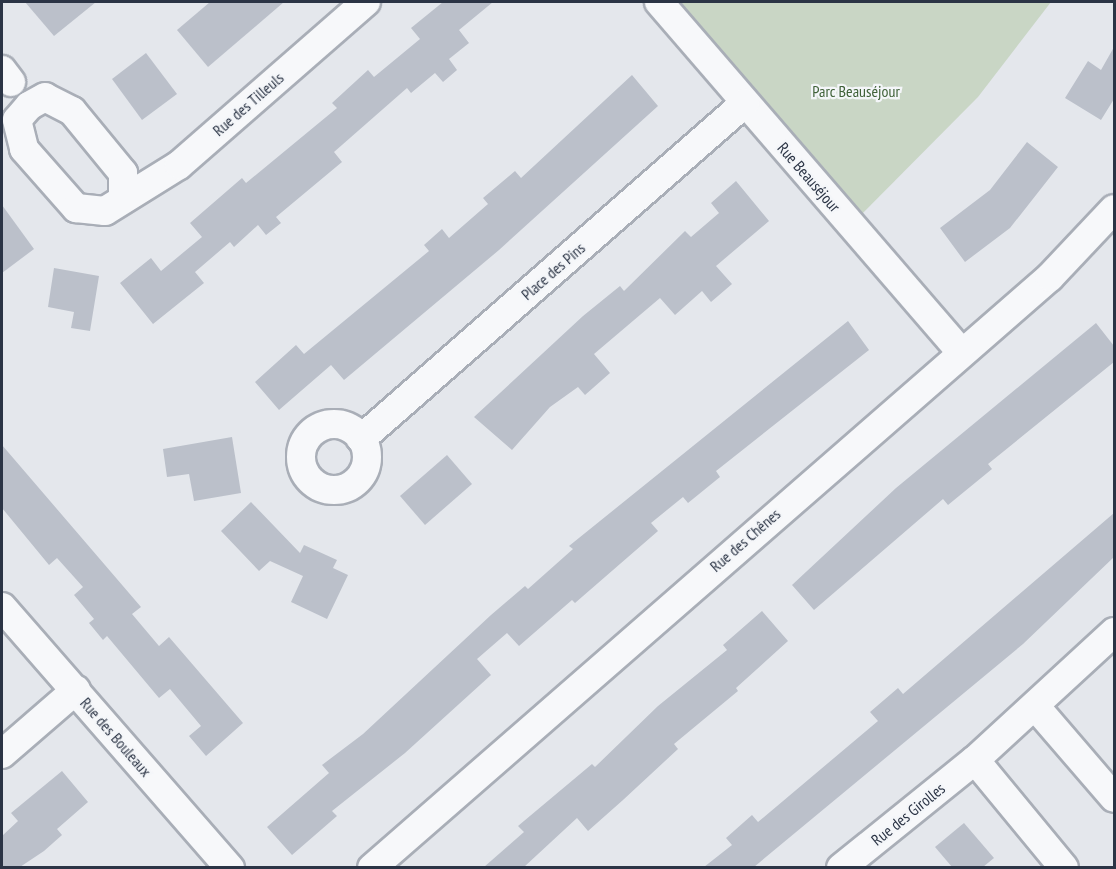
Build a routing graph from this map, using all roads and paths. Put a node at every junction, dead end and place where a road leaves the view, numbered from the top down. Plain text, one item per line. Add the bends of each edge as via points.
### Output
1 (366, 2) edge
2 (659, 2) edge
3 (746, 103) junction
4 (123, 198) dead end
5 (1114, 209) edge
6 (960, 351) junction
7 (362, 439) dead end
8 (2, 607) edge
9 (1114, 632) edge
10 (76, 690) junction
11 (1035, 706) junction
12 (2, 754) edge
13 (975, 760) junction
14 (1114, 798) edge
15 (230, 867) edge
16 (372, 867) edge
17 (841, 867) edge
18 (1064, 867) edge

1 - 4 street, Rue des Tilleuls via 179,165
2 - 3 street, Rue Beauséjour
3 - 6 street, Rue Beauséjour
3 - 7 street, Place des Pins
5 - 6 street, Rue des Chênes via 1050,277
6 - 16 street, Rue des Chênes
8 - 10 street, Rue des Bouleaux
9 - 11 street, Rue des Girolles
10 - 12 street
10 - 15 street, Rue des Bouleaux
11 - 13 street, Rue des Girolles
11 - 14 street
13 - 17 street, Rue des Girolles
13 - 18 street

